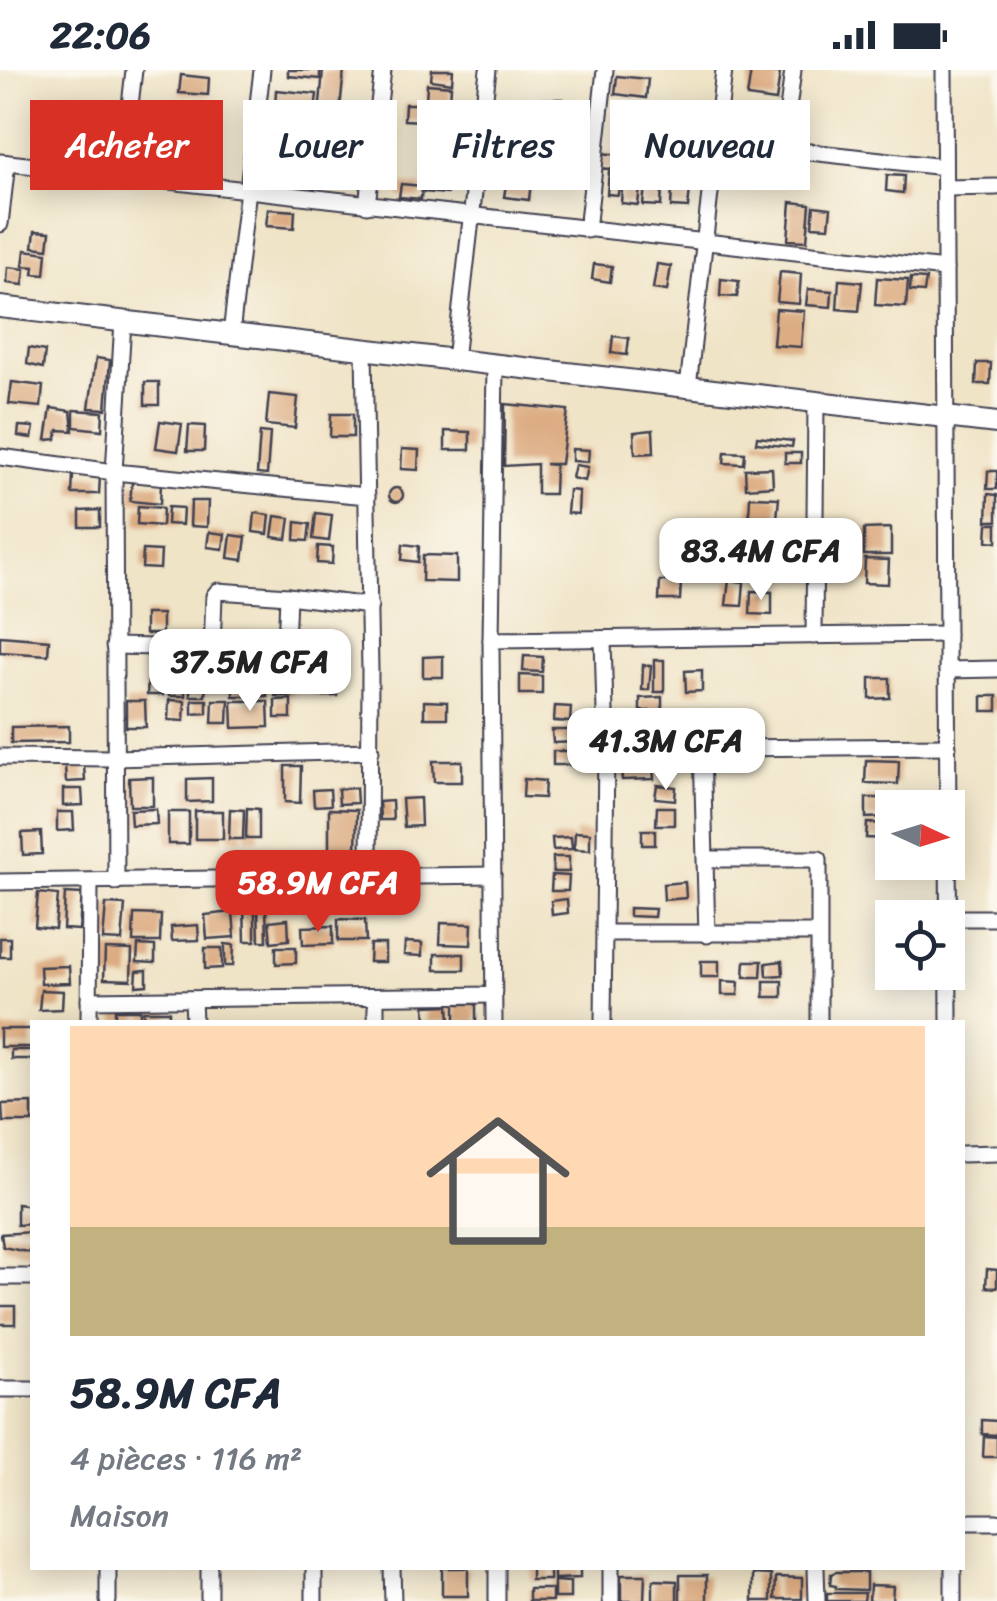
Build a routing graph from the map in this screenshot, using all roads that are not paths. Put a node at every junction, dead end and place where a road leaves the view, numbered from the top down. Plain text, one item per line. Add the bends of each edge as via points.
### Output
1 (134, 70) edge
2 (262, 70) edge
3 (383, 70) edge
4 (488, 70) edge
5 (605, 70) edge
6 (724, 70) edge
7 (792, 70) edge
8 (944, 70) edge
9 (131, 100) edge
10 (4, 163) edge
11 (30, 166) edge
12 (944, 167) junction
13 (997, 187) edge
14 (223, 188) edge
15 (944, 188) junction
16 (248, 191) junction
17 (367, 205) junction
18 (471, 217) junction
19 (0, 224) edge
20 (587, 230) junction
21 (704, 244) junction
22 (945, 269) junction
23 (0, 307) edge
24 (124, 321) junction
25 (231, 334) junction
26 (364, 350) junction
27 (455, 360) junction
28 (495, 365) junction
29 (688, 387) junction
30 (816, 402) junction
31 (948, 418) junction
32 (997, 423) edge
33 (0, 457) edge
34 (114, 472) junction
35 (367, 496) junction
36 (288, 596) junction
37 (370, 606) junction
38 (947, 634) junction
39 (814, 636) junction
40 (603, 639) junction
41 (492, 640) junction
42 (114, 646) junction
43 (212, 648) junction
44 (997, 669) edge
45 (948, 670) junction
46 (948, 746) junction
47 (702, 748) junction
48 (606, 749) junction
49 (371, 752) junction
50 (0, 757) edge
51 (114, 758) junction
52 (706, 859) junction
53 (493, 875) junction
54 (370, 876) junction
55 (0, 882) edge
56 (90, 882) junction
57 (116, 882) junction
58 (949, 900) edge
59 (965, 918) edge
60 (997, 918) edge
61 (604, 933) junction
62 (707, 934) junction
63 (818, 934) junction
64 (950, 990) edge
65 (494, 994) junction
66 (376, 997) junction
67 (193, 999) junction
68 (89, 1000) junction
69 (89, 1020) edge
70 (194, 1020) edge
71 (376, 1020) edge
72 (494, 1020) edge
73 (603, 1020) edge
74 (818, 1020) edge
75 (950, 1020) edge
76 (997, 1153) edge
77 (965, 1154) edge
78 (0, 1276) edge
79 (30, 1276) edge
80 (0, 1389) edge
81 (30, 1389) edge
82 (965, 1522) edge
83 (997, 1522) edge
84 (108, 1570) edge
85 (209, 1570) edge
86 (314, 1570) edge
87 (392, 1570) edge
88 (497, 1570) edge
89 (612, 1570) edge
90 (816, 1570) edge
91 (953, 1570) edge
92 (108, 1601) edge
93 (209, 1601) edge
94 (314, 1601) edge
95 (393, 1601) edge
96 (497, 1601) edge
97 (611, 1601) edge
98 (817, 1601) edge
99 (953, 1601) edge

1 - 9 street
2 - 16 street
3 - 17 street
4 - 18 street
5 - 20 street
6 - 21 street
7 - 12 street via 784,149
8 - 12 street
10 - 11 street
10 - 19 street
12 - 15 street
13 - 15 street
14 - 16 street
15 - 22 street
16 - 17 street
16 - 25 street
17 - 18 street
18 - 20 street
18 - 27 street
20 - 21 street
21 - 22 street
21 - 29 street
22 - 31 street
23 - 24 street
24 - 25 street
24 - 34 street
25 - 26 street
26 - 27 street
26 - 35 street
27 - 28 street
28 - 29 street
28 - 41 street
29 - 30 street
30 - 31 street
30 - 39 street
31 - 32 street
31 - 38 street
33 - 34 street
34 - 35 street
34 - 42 street
35 - 37 street
36 - 37 street
36 - 43 street via 285,648
36 - 43 street via 218,591
37 - 49 street
38 - 39 street
38 - 45 street
39 - 40 street
40 - 41 street
40 - 48 street
41 - 53 street
42 - 43 street
42 - 51 street
44 - 45 street
45 - 46 street
46 - 47 street
46 - 58 street
47 - 48 street
47 - 52 street
48 - 61 street
49 - 51 street
49 - 54 street
50 - 51 street
51 - 57 street
52 - 62 street
52 - 63 street via 818,859
53 - 54 street
53 - 65 street
54 - 57 street
55 - 56 street
56 - 57 street
56 - 68 street
59 - 60 street
61 - 62 street
61 - 73 street
62 - 63 street
63 - 74 street
64 - 75 street
65 - 66 street
65 - 72 street
66 - 67 street
66 - 71 street
67 - 68 street
67 - 70 street
68 - 69 street
76 - 77 street
78 - 79 street
80 - 81 street
82 - 83 street
84 - 92 street
85 - 93 street
86 - 94 street
87 - 95 street
88 - 96 street
89 - 97 street
90 - 98 street
91 - 99 street

